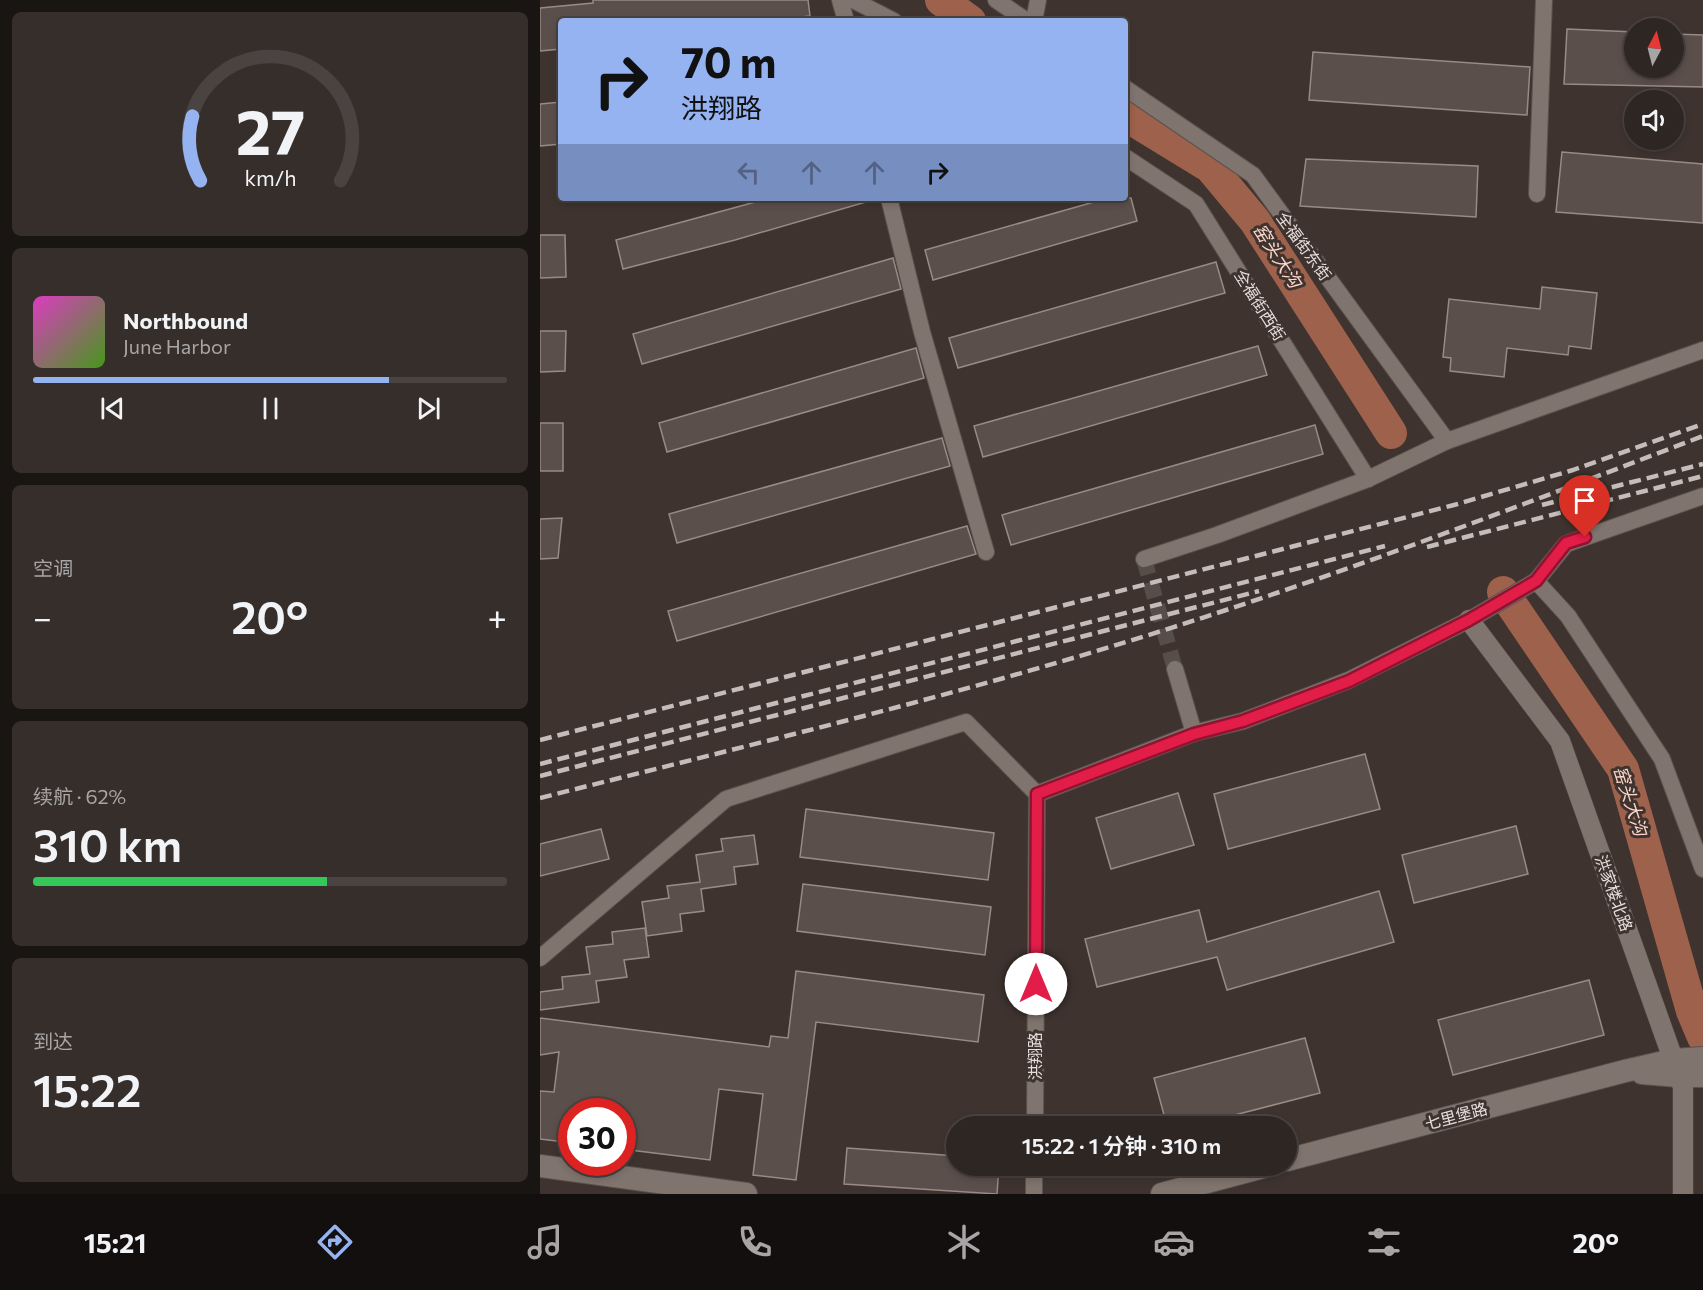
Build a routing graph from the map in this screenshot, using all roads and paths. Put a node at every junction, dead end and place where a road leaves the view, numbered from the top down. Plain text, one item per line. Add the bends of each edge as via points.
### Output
1 (840, 0) edge
2 (853, 0) edge
3 (996, 0) edge
4 (1038, 0) edge
5 (1544, 0) edge
6 (845, 18) edge
7 (888, 18) edge
8 (1023, 18) edge
9 (1035, 18) edge
10 (1128, 90) edge
11 (1128, 159) edge
12 (1537, 194) dead end
13 (890, 201) edge
14 (1703, 350) edge
15 (1447, 441) junction
16 (1368, 479) junction
17 (1703, 496) edge
18 (986, 552) dead end
19 (1144, 559) dead end
20 (1536, 581) junction
21 (1469, 620) junction
22 (1174, 669) tunnel mouth
23 (1194, 734) junction
24 (1037, 794) junction
25 (1703, 868) edge
26 (540, 958) edge
27 (1703, 1058) edge
28 (1676, 1068) junction
29 (1703, 1076) edge
30 (1035, 1116) edge
31 (1297, 1157) edge
32 (540, 1166) edge
33 (1034, 1176) edge
34 (1230, 1176) edge
35 (746, 1194) edge
36 (1034, 1194) edge
37 (1162, 1194) edge
38 (1683, 1194) edge

1 - 6 street
2 - 7 street
3 - 8 street
4 - 9 street
5 - 12 street
10 - 15 street, 全福街东街 via 1253,175
11 - 16 street, 全福街西街 via 1196,204
13 - 18 street via 922,332
14 - 15 street
15 - 16 street
16 - 19 street
17 - 20 street via 1566,543
20 - 21 street
20 - 25 street via 1568,616 1662,759
21 - 23 street via 1349,681 1243,721
21 - 28 street, 洪家楼北路 via 1560,741
22 - 23 street
23 - 24 street
24 - 26 street via 966,722 736,795 726,799
24 - 30 street, 洪翔路
27 - 28 main road, 七里堡路
28 - 29 main road, 七里堡路
28 - 31 main road, 七里堡路 via 1625,1071
28 - 38 street, 洪家楼北路 via 1683,1087
32 - 35 main road
33 - 36 street
34 - 37 main road

